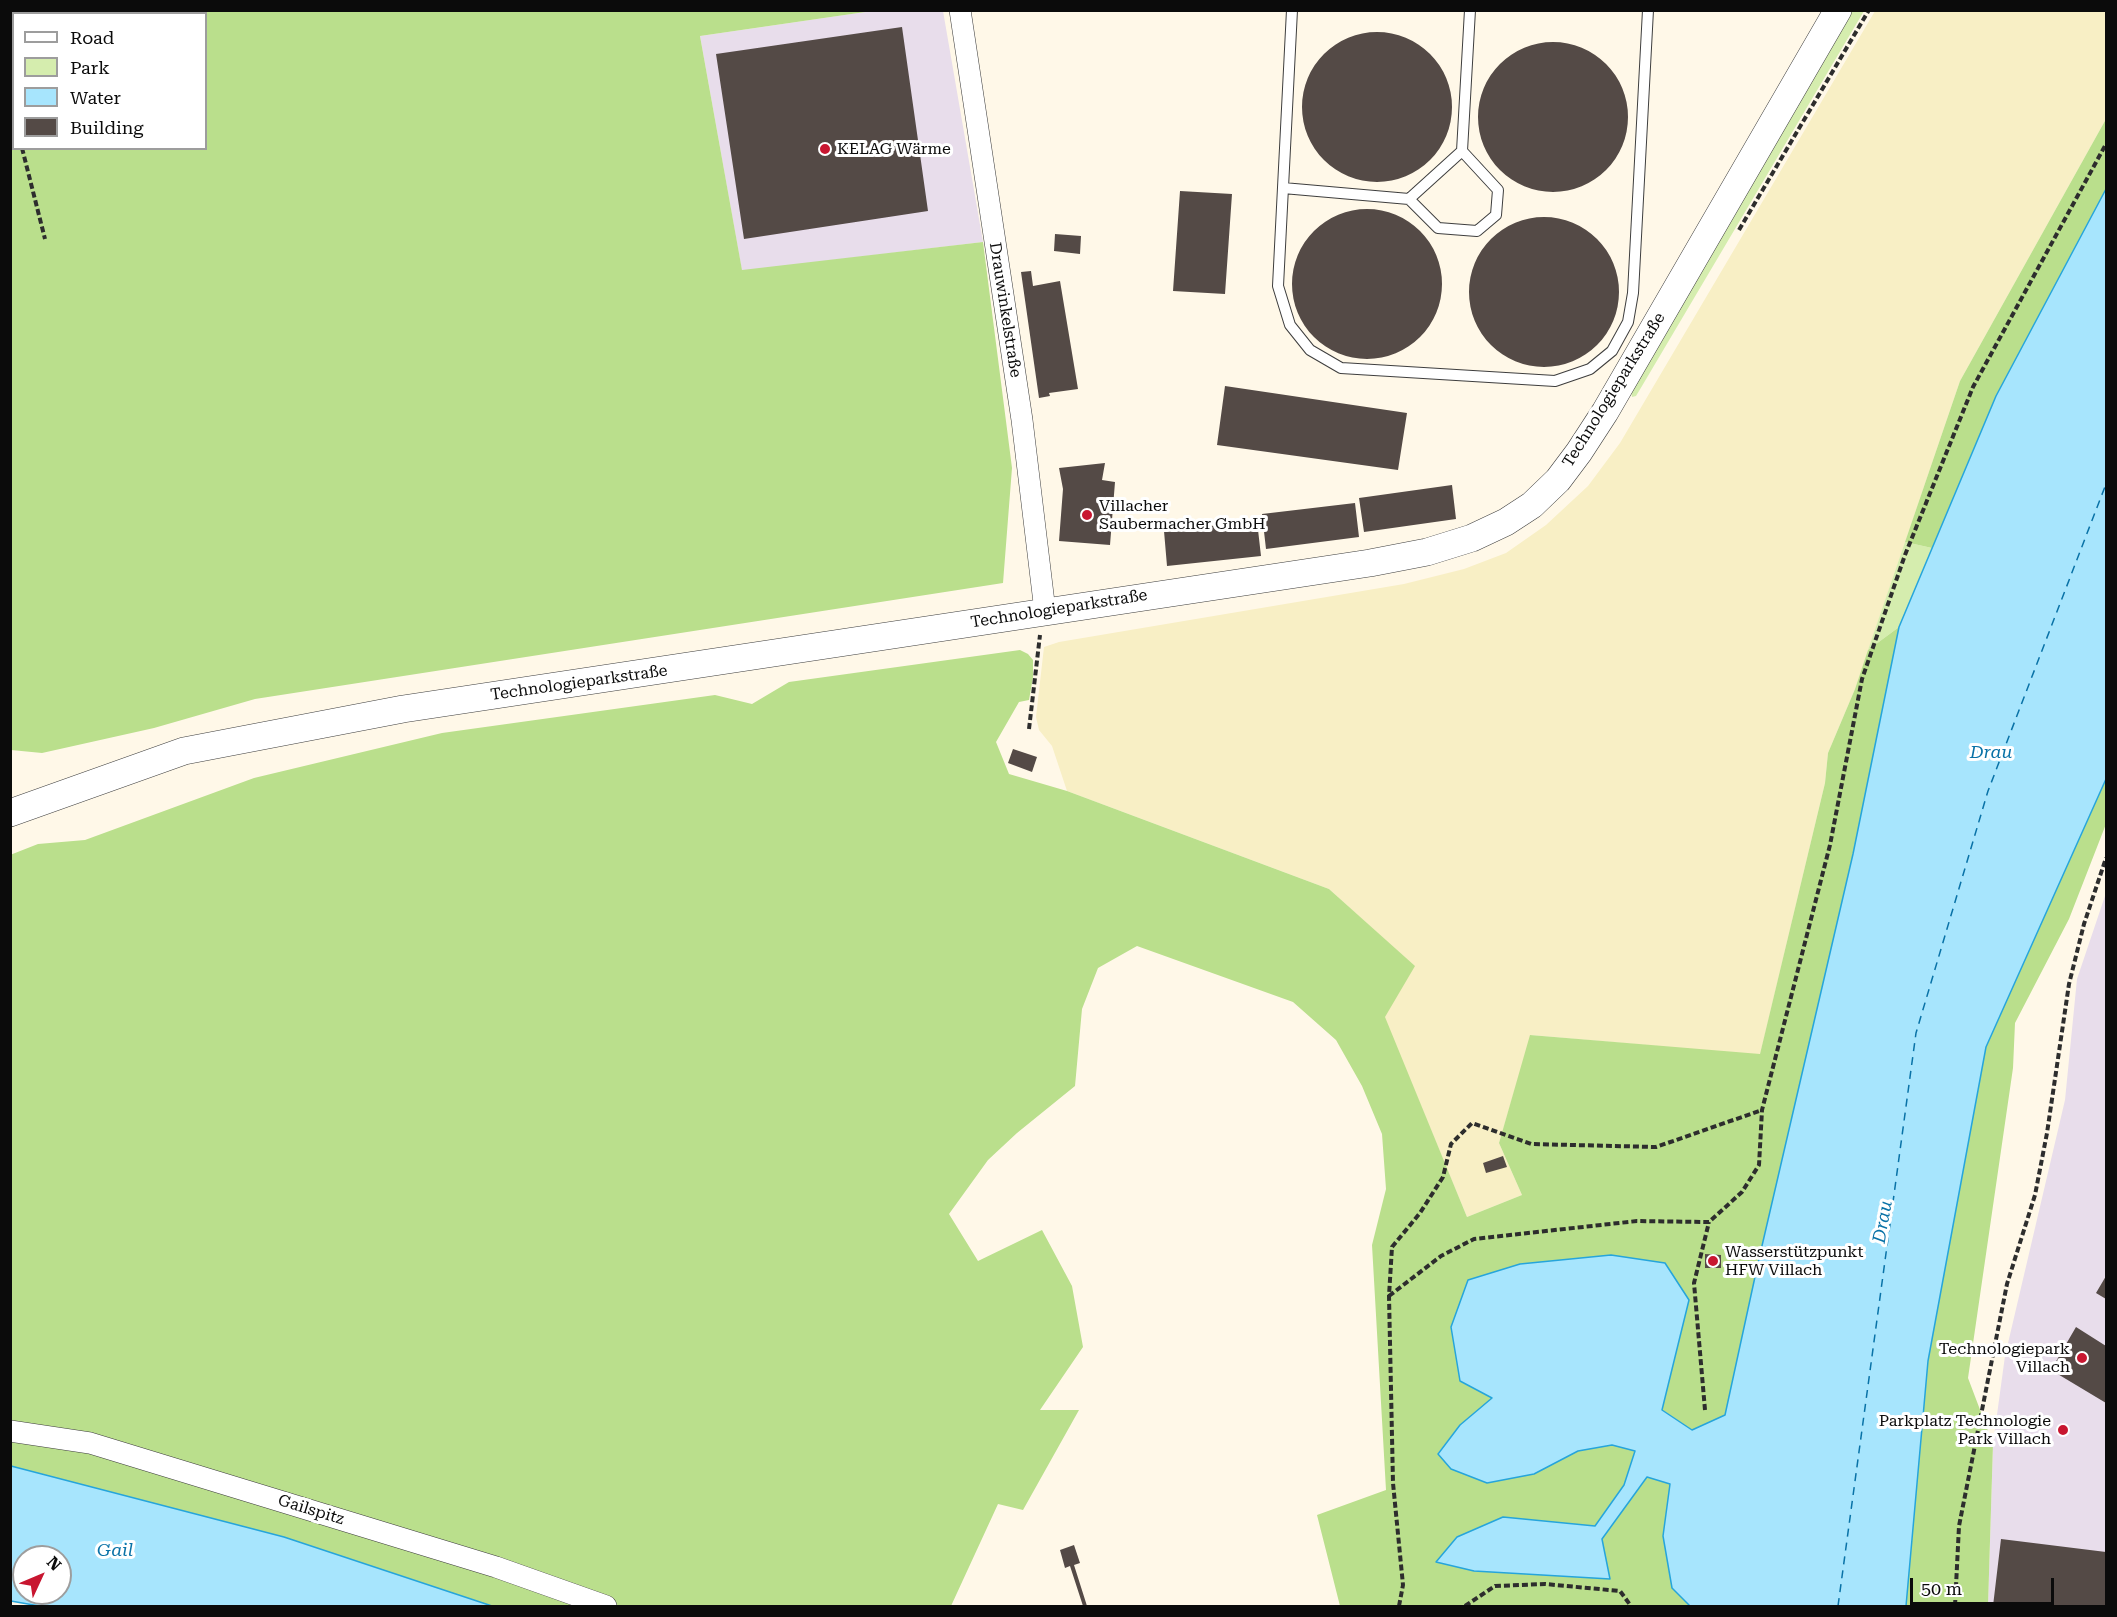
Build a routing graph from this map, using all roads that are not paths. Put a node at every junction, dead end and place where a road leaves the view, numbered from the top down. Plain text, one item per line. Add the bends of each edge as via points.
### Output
1 (960, 10) edge
2 (1292, 10) edge
3 (1470, 10) edge
4 (1648, 10) edge
5 (1838, 10) edge
6 (1462, 151) junction
7 (1283, 188) junction
8 (1409, 199) junction
9 (1046, 610) junction
10 (10, 813) edge
11 (10, 1431) edge
12 (606, 1606) edge

1 - 9 street, Drauwinkelstraße via 1022,420
2 - 7 lane
3 - 6 lane
4 - 7 lane via 1633,293 1628,322 1612,351 1590,369 1555,381 1341,368 1310,350 1290,325 1278,286
5 - 9 street, Technologieparkstraße via 1605,412 1558,480 1532,505 1472,538 1427,552
6 - 8 lane
6 - 8 lane via 1498,190 1496,216 1477,231 1438,228
7 - 8 lane
9 - 10 street, Technologieparkstraße via 403,709 184,751
11 - 12 street, Gailspitz via 90,1443 496,1567

